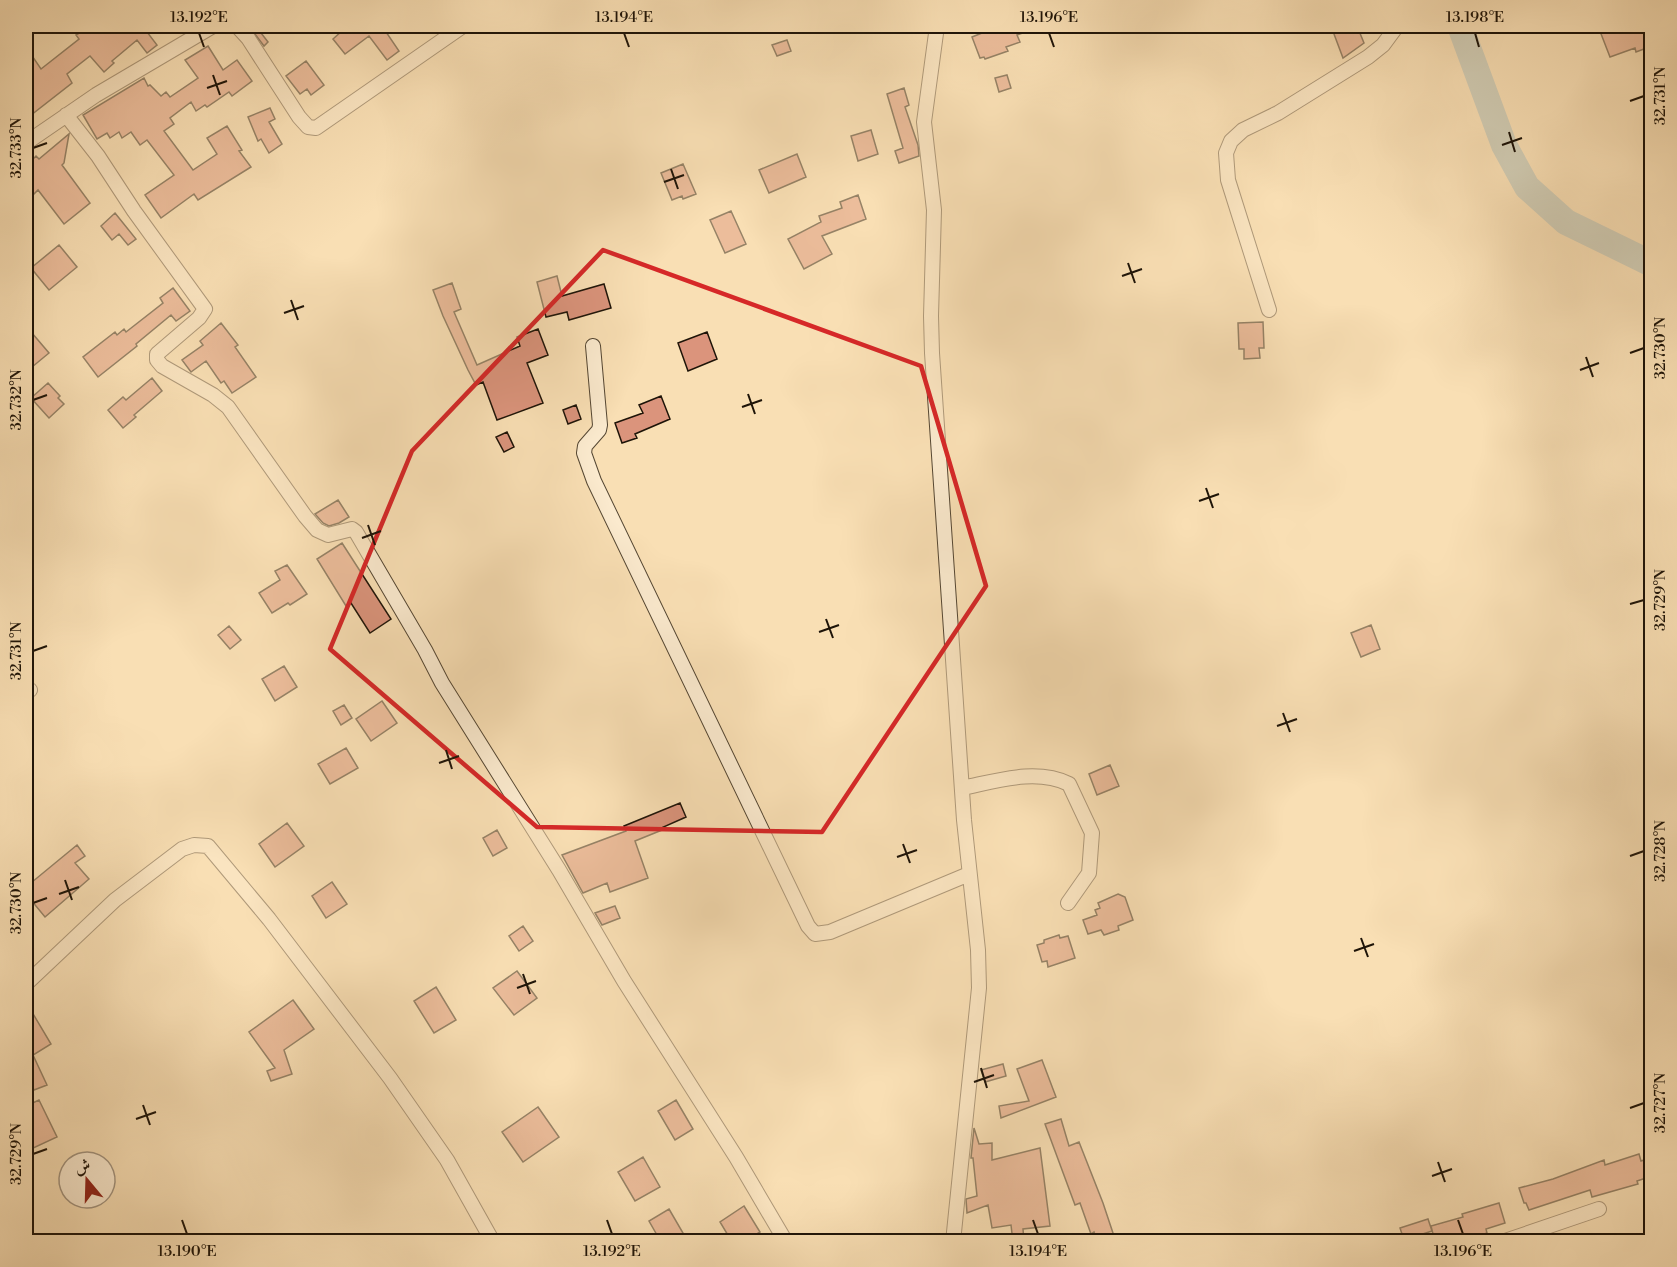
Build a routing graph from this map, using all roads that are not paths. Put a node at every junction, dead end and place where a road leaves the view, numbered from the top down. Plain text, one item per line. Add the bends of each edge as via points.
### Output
1 (213, 26) edge
2 (237, 26) edge
3 (462, 26) edge
4 (937, 26) edge
5 (1398, 26) edge
6 (442, 31) edge
7 (66, 115) junction
8 (26, 143) edge
9 (1269, 310) dead end
10 (593, 346) dead end
11 (962, 788) junction
12 (969, 874) junction
13 (1068, 903) dead end
14 (26, 984) edge
15 (1599, 1209) dead end
16 (493, 1242) edge
17 (786, 1242) edge
18 (953, 1242) edge
19 (1502, 1242) edge

1 - 7 street
2 - 6 street via 292,107 311,128 324,124
3 - 6 street
4 - 11 street via 924,122 934,210 932,353
5 - 9 street via 1368,57 1243,130 1231,141 1226,153 1228,180
7 - 8 street
7 - 17 street via 205,309 157,354 157,360 228,407 317,530 328,535 352,529 356,532 442,683
10 - 12 street via 600,425 585,446 591,473 808,926 815,934 830,932
11 - 12 street
11 - 13 street via 1045,776 1069,784 1092,833 1089,873
12 - 18 street via 979,988
14 - 16 street via 116,900 182,849 208,846 390,1078 447,1160
15 - 19 street

